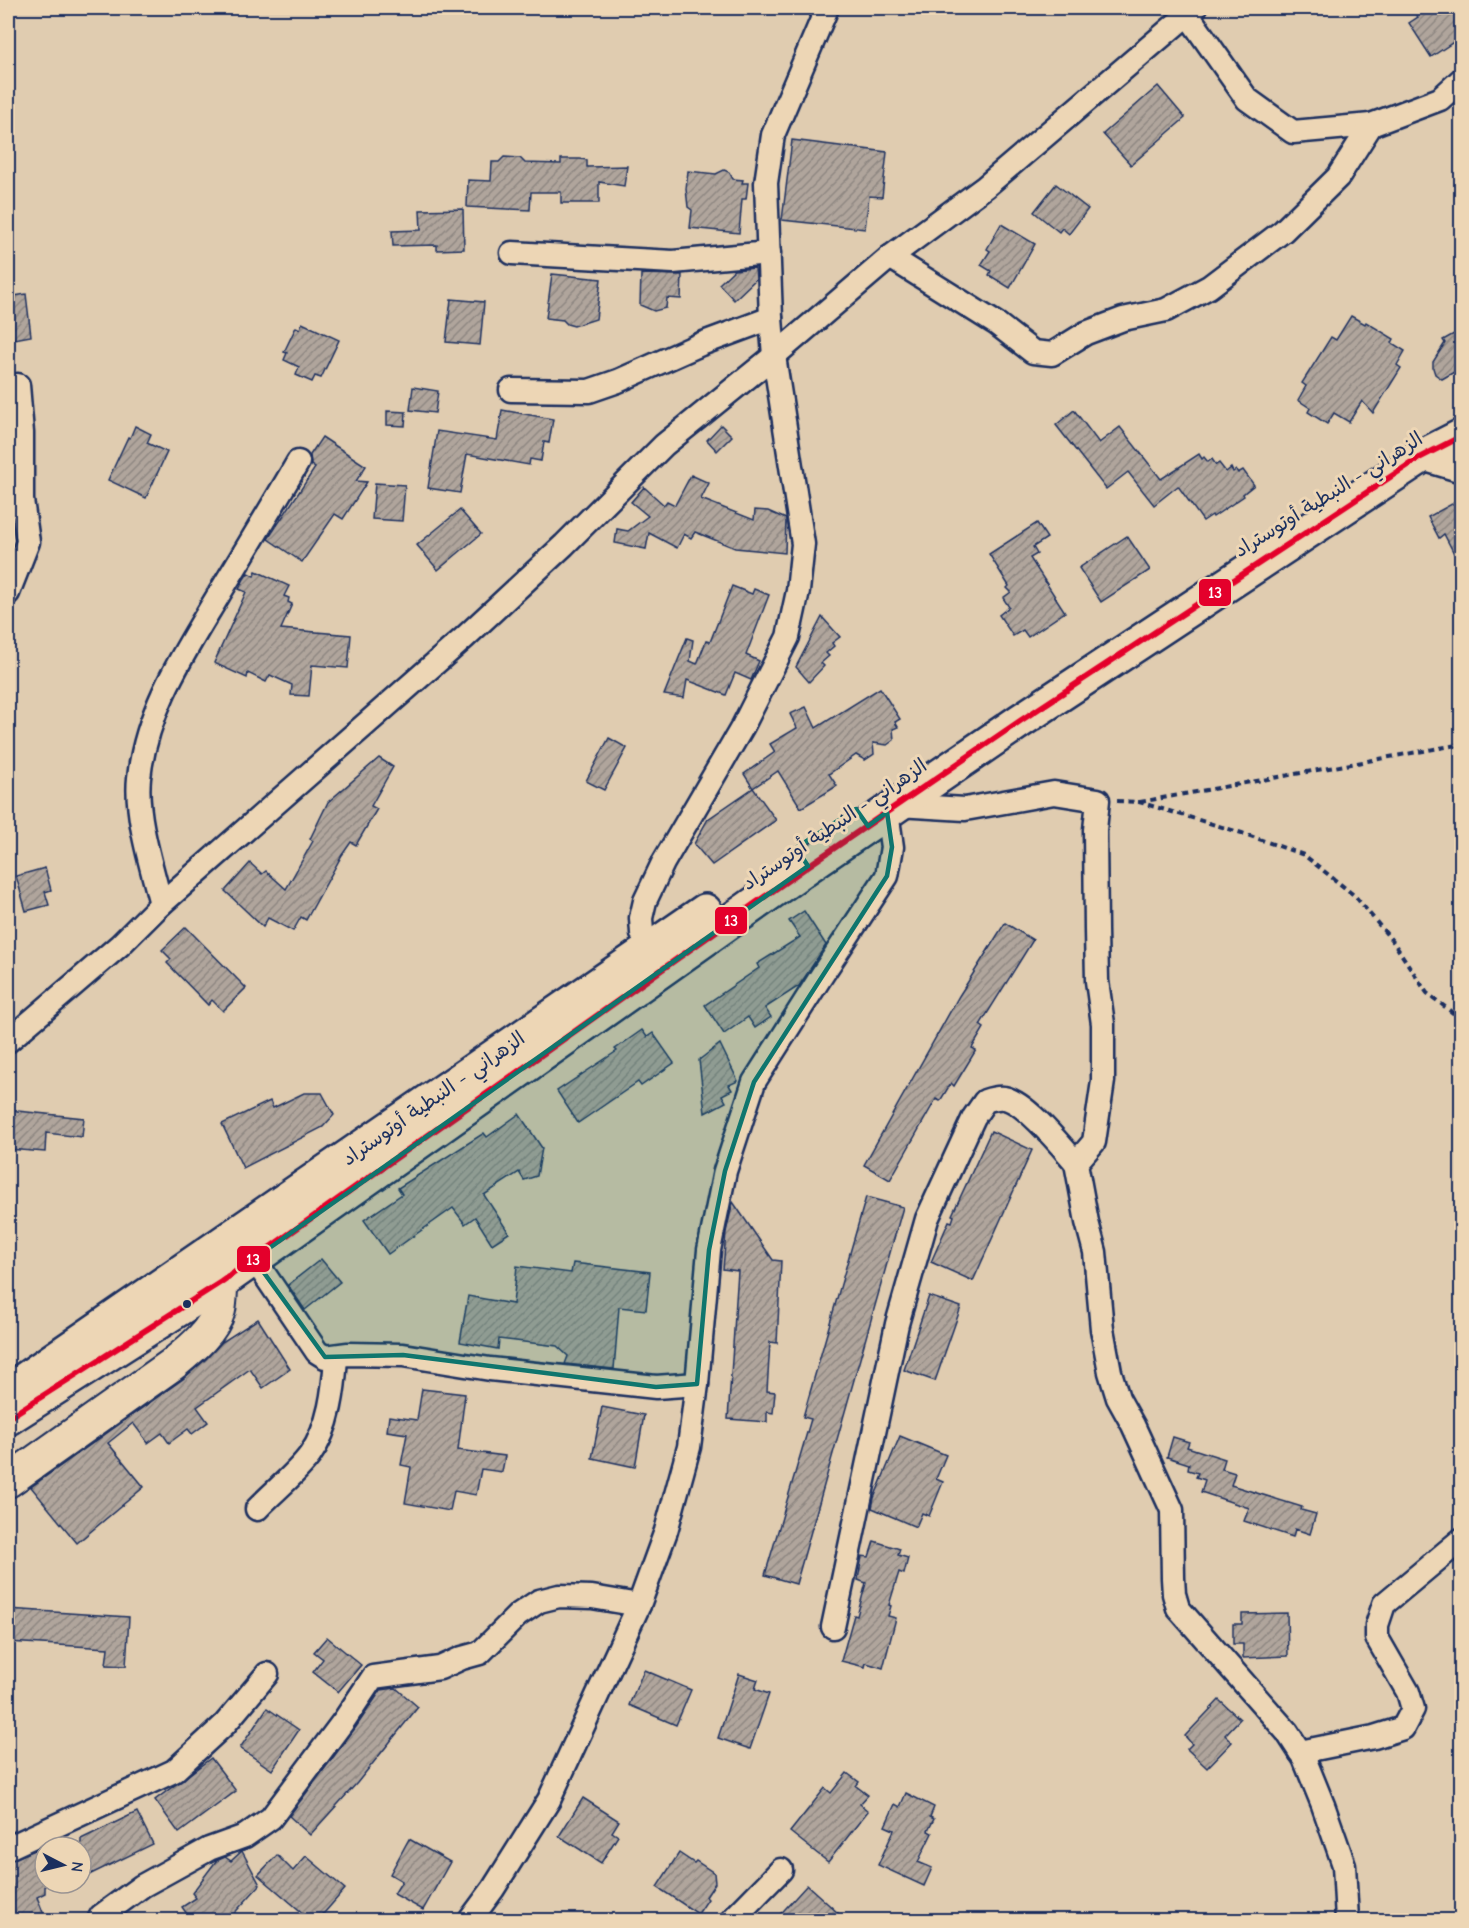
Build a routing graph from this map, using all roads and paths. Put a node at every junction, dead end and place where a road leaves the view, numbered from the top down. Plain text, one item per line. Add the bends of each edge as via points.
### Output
1 (827, 8) edge
2 (1191, 11) edge
3 (1461, 79) edge
4 (1371, 125) junction
5 (512, 253) dead end
6 (769, 253) junction
7 (890, 257) junction
8 (771, 318) junction
9 (774, 356) junction
10 (18, 386) dead end
11 (511, 390) dead end
12 (1461, 414) edge
13 (1461, 436) edge
14 (1419, 458) junction
15 (298, 462) dead end
16 (1461, 471) edge
17 (8, 593) edge
18 (1461, 744) edge
19 (1098, 800) junction
20 (1139, 802) junction
21 (877, 813) junction
22 (802, 857) junction
23 (161, 904) junction
24 (649, 950) junction
25 (1461, 1020) edge
26 (8, 1041) edge
27 (1076, 1163) junction
28 (254, 1259) junction
29 (222, 1282) junction
30 (336, 1357) junction
31 (697, 1384) junction
32 (8, 1391) edge
33 (8, 1418) edge
34 (8, 1482) edge
35 (257, 1509) dead end
36 (1461, 1539) edge
37 (639, 1605) junction
38 (833, 1627) dead end
39 (267, 1674) dead end
40 (1300, 1752) junction
41 (8, 1848) edge
42 (780, 1870) dead end
43 (99, 1920) edge
44 (470, 1920) edge
45 (732, 1920) edge
46 (1347, 1920) edge

1 - 6 street via 773,135 766,183
2 - 4 street via 1247,99 1293,132
2 - 7 street via 985,187
3 - 4 street via 1440,99
4 - 7 street via 1338,177 1282,231 1209,287 1166,310 1086,333 1052,354 1033,352 997,324
5 - 6 street via 673,262
6 - 8 street
7 - 9 street
8 - 9 street
8 - 11 street via 589,392
9 - 23 street via 664,445 464,638
9 - 24 street via 803,544 798,591 788,637 645,901 642,933
10 - 17 street via 22,500 28,542
12 - 21 highway, الزهراني - النبطية أوتوستراد via 1419,436 1251,542
13 - 14 highway, الزهراني - النبطية أوتوستراد
14 - 16 street
14 - 21 highway, الزهراني - النبطية أوتوستراد
15 - 23 street via 176,665 147,733 139,780 142,826
18 - 20 path
19 - 20 path
19 - 21 street via 1054,793 965,809
19 - 27 street via 1095,930 1103,1081 1094,1142
20 - 25 path via 1304,855 1354,896 1394,943 1427,993
21 - 22 highway, الزهراني - النبطية أوتوستراد
21 - 31 street via 892,848 888,876 754,1082 726,1171 709,1250
22 - 24 highway, الزهراني - النبطية أوتوستراد
22 - 28 highway, الزهراني - النبطية أوتوستراد
23 - 26 street via 120,945
24 - 32 highway, الزهراني - النبطية أوتوستراد
27 - 38 street via 1032,1115 1011,1101 985,1101 974,1117 927,1219 897,1324
27 - 40 street via 1095,1252 1110,1372 1118,1398 1172,1510 1174,1594 1178,1608 1287,1732
28 - 29 highway, الزهراني - النبطية أوتوستراد
28 - 30 street via 317,1352
29 - 33 highway, الزهراني - النبطية أوتوستراد
29 - 34 main road via 218,1312 191,1349
30 - 31 street via 403,1355 656,1387
30 - 35 street via 334,1394 321,1434 310,1455
31 - 37 street via 689,1447 666,1531
36 - 40 street via 1384,1604 1377,1625 1377,1638 1408,1692 1413,1709 1403,1728
37 - 43 street via 559,1596 539,1601 518,1615 480,1653 440,1668 373,1677 272,1818 142,1886
37 - 44 street via 549,1800
39 - 41 street via 225,1724 174,1771
40 - 46 street via 1344,1865
42 - 45 street

